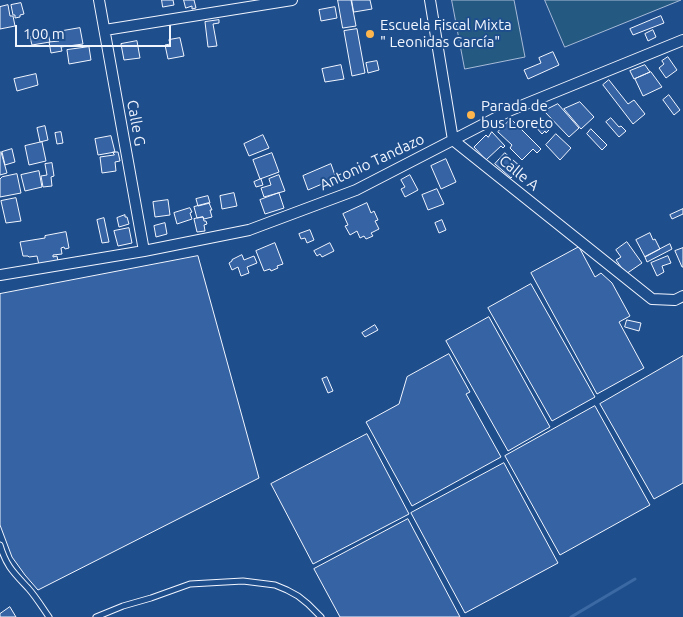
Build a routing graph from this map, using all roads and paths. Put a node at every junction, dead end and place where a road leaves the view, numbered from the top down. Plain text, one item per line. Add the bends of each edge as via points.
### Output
1 (99, 0) edge
2 (292, 0) edge
3 (430, 0) edge
4 (104, 30) junction
5 (683, 40) edge
6 (453, 140) junction
7 (144, 251) junction
8 (0, 275) edge
9 (683, 296) edge
10 (0, 545) edge
11 (49, 617) edge
12 (96, 617) edge
13 (321, 617) edge

1 - 4 street, Calle G
2 - 4 street
3 - 6 street
4 - 7 street, Calle G
5 - 6 street, Antonio Tandazo via 511,110
6 - 7 street, Antonio Tandazo via 356,190 249,230
6 - 9 street, Calle A via 652,299 675,300
7 - 8 street, Antonio Tandazo
10 - 11 lane via 7,564
12 - 13 lane via 190,584 243,581 287,590

